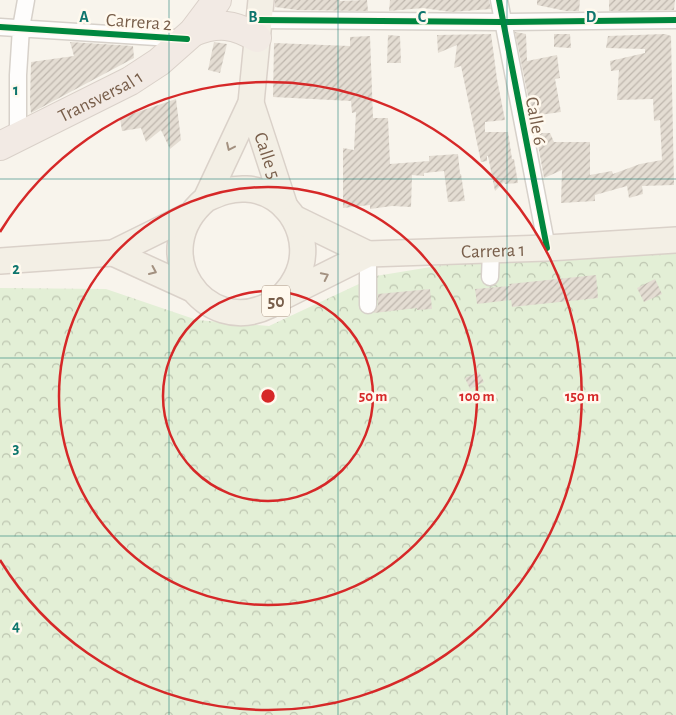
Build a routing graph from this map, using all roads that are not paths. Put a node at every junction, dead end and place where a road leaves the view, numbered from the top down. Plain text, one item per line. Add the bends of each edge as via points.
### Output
1 (26, 0) edge
2 (217, 0) edge
3 (499, 0) edge
4 (259, 19) edge
5 (676, 20) edge
6 (502, 22) junction
7 (0, 27) edge
8 (21, 28) junction
9 (190, 36) junction
10 (251, 103) junction
11 (9, 142) edge
12 (198, 207) junction
13 (289, 212) junction
14 (676, 240) edge
15 (547, 248) junction
16 (491, 250) junction
17 (113, 253) junction
18 (368, 254) junction
19 (0, 261) edge
20 (490, 277) dead end
21 (192, 289) junction
22 (282, 297) junction
23 (368, 305) dead end

1 - 8 street
2 - 9 highway, Transversal 1
3 - 6 street, Calle 6
4 - 6 street
4 - 9 highway, Transversal 1 via 246,31 219,25 206,27
4 - 10 main road, Calle 5 / 50
5 - 6 street
6 - 15 street, Calle 6
7 - 8 street, Carrera 2
8 - 9 street, Carrera 2
8 - 11 street
9 - 11 highway, Transversal 1 via 130,81
10 -> 12 main road, Calle 5 / 50
10 - 13 main road, Calle 5 / 50
12 - 13 main road, 50 via 218,192 246,188 267,194
12 - 17 main road, 50
12 - 21 main road, 50 via 180,239 181,265
13 - 18 main road, Carrera 1
13 - 22 main road, 50 via 300,231 302,260 292,286
14 - 15 main road, Carrera 1
15 - 16 main road, Carrera 1
16 - 18 main road, Carrera 1
16 - 20 street
17 - 19 main road, 50
17 -> 21 main road, 50
22 -> 18 main road, Carrera 1
18 - 23 street
21 - 22 main road, 50 via 215,306 236,312 257,310

